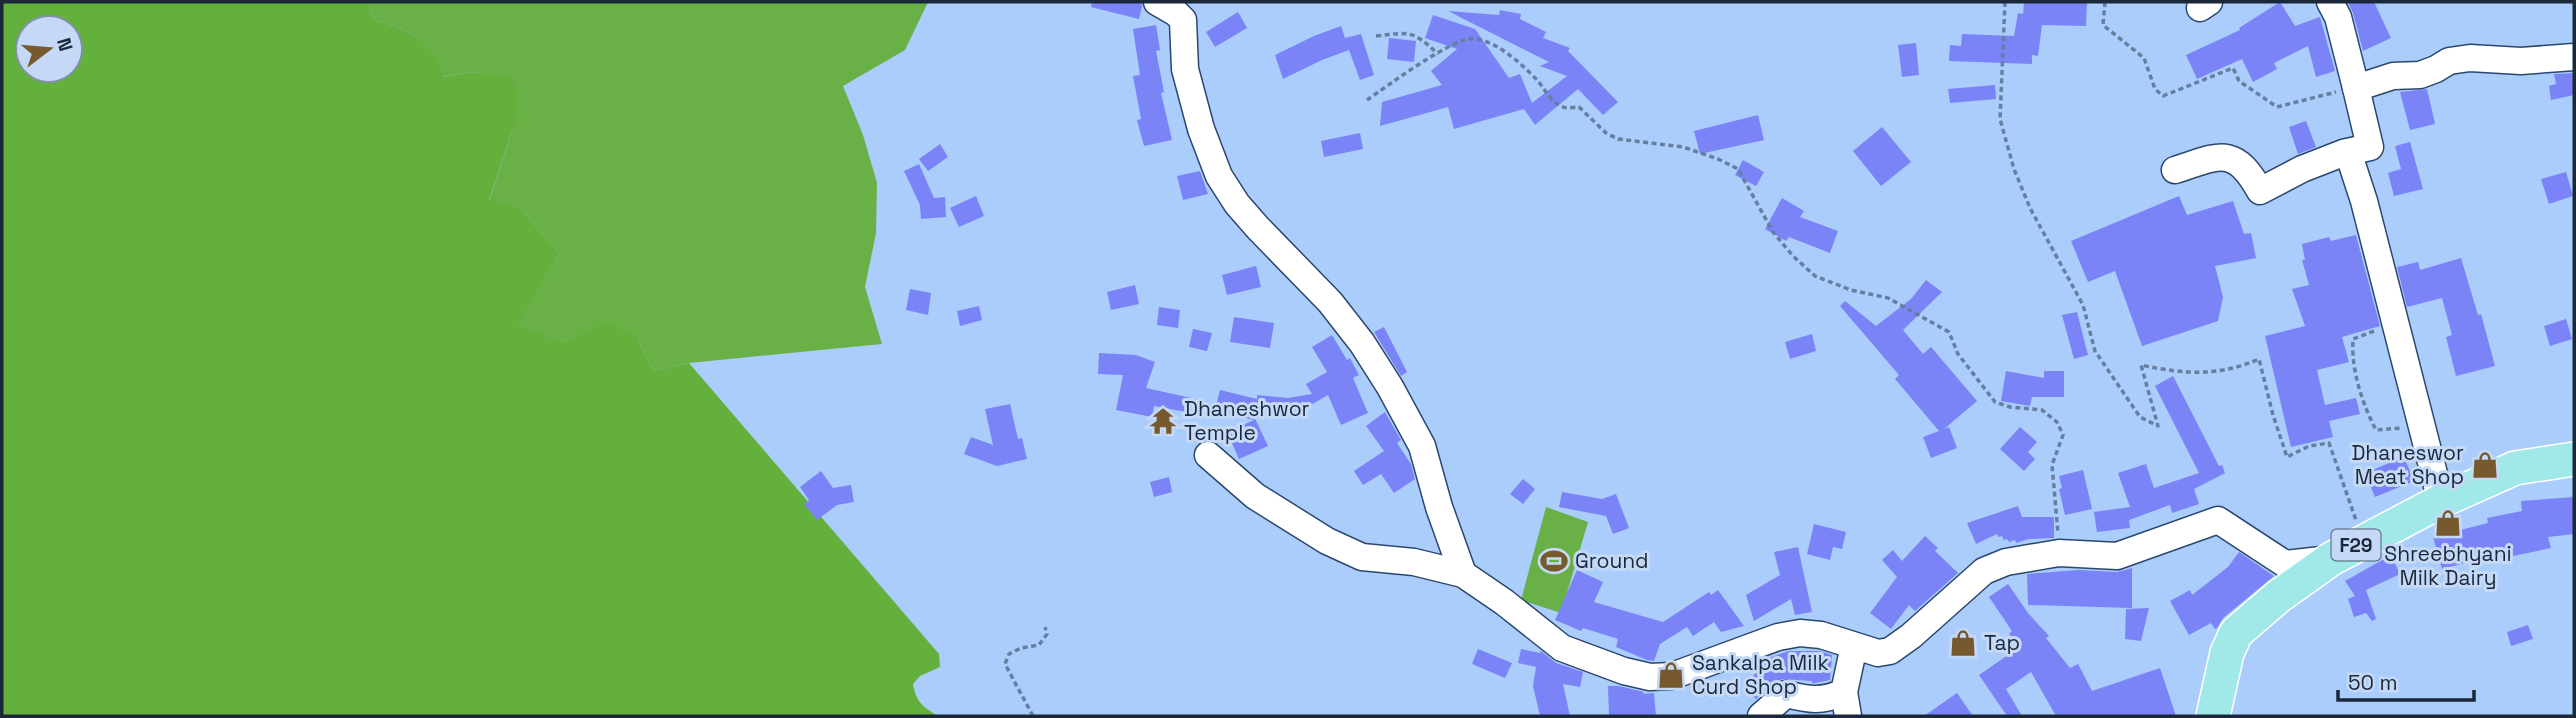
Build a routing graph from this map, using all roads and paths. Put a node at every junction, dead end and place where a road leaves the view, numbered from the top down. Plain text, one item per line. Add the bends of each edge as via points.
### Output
1 (1157, 2) edge
2 (2005, 2) edge
3 (2105, 2) edge
4 (2330, 2) edge
5 (1377, 36) dead end
6 (1438, 54) junction
7 (2574, 57) edge
8 (2356, 88) junction
9 (1367, 100) dead end
10 (2348, 152) junction
11 (2175, 170) dead end
12 (2397, 328) junction
13 (2421, 424) junction
14 (1208, 456) dead end
15 (2574, 459) edge
16 (2441, 501) junction
17 (2363, 541) junction
18 (2059, 552) junction
19 (2331, 559) junction
20 (1463, 574) junction
21 (1045, 627) dead end
22 (1854, 646) junction
23 (1846, 704) edge
24 (1033, 716) edge
25 (1761, 716) edge
26 (2213, 716) edge

1 - 20 street via 1182,20 1185,69 1219,176 1251,220 1330,302 1390,387 1422,446
2 - 17 path via 2000,120 2014,169 2083,305 2095,351 2130,404 2140,417 2158,426 2141,366 2215,373 2259,359 2287,457 2329,443
3 - 8 path via 2104,25 2144,58 2162,96 2233,68 2239,80 2277,107
4 - 8 street
5 - 6 path via 1408,32
6 - 9 path
6 - 18 path via 1466,39 1485,41 1511,56 1552,100 1564,108 1579,107 1606,133 1618,139 1683,147 1738,169 1773,232 1815,276 1888,298 1950,332 1958,354 1995,402 2042,410 2057,422 2063,435 2052,465
7 - 8 street via 2470,58 2449,61 2420,75 2393,76
8 - 10 street via 2370,147
10 - 11 street via 2260,191 2248,169 2234,159 2203,160
10 - 12 street
12 - 13 street
12 - 13 path via 2353,339 2365,409 2376,430
13 - 16 street
14 - 20 street via 1255,496 1327,541 1362,557 1414,562
15 - 16 main road, F29 via 2515,468
16 - 17 main road, F29
17 - 19 main road, F29
18 - 19 street via 2117,556 2218,520 2285,564
18 - 22 street via 1984,571 1890,651 1878,653
19 - 26 main road, F29 via 2236,633
20 - 22 street via 1562,648 1650,677 1672,676 1800,633
21 - 24 path via 1039,646 1009,654 1005,663
22 - 23 street
23 - 25 street via 1786,694

